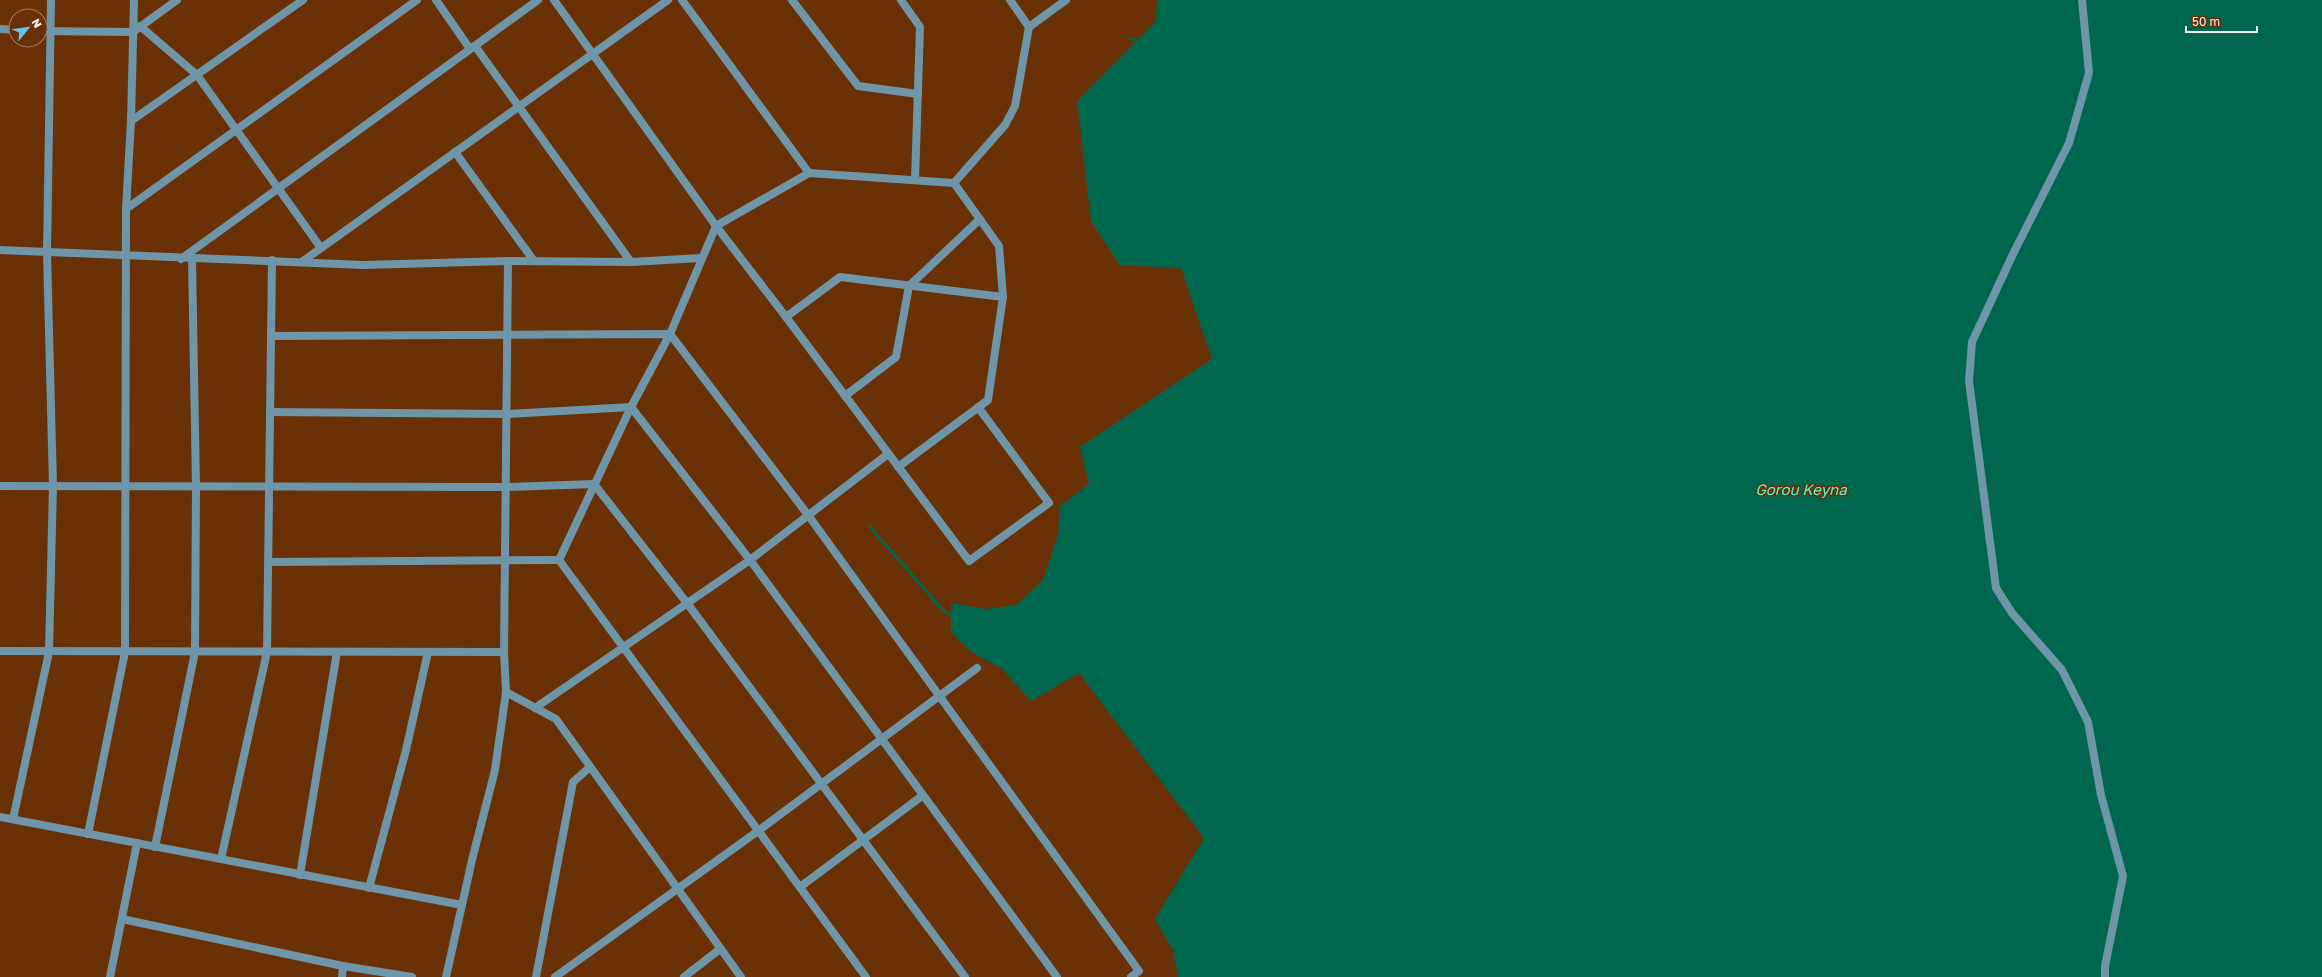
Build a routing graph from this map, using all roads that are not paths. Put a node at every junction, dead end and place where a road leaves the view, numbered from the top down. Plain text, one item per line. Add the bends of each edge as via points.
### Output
1 (51, 0) edge
2 (134, 0) edge
3 (177, 0) edge
4 (303, 0) edge
5 (417, 0) edge
6 (436, 0) edge
7 (538, 0) edge
8 (554, 0) edge
9 (668, 0) edge
10 (682, 0) edge
11 (792, 0) edge
12 (901, 0) edge
13 (1010, 0) edge
14 (1066, 0) edge
15 (2082, 0) edge
16 (140, 26) junction
17 (1029, 27) junction
18 (50, 31) junction
19 (132, 32) junction
20 (472, 48) junction
21 (592, 54) junction
22 (197, 74) junction
23 (918, 94) junction
24 (519, 107) junction
25 (131, 121) junction
26 (237, 130) junction
27 (455, 152) junction
28 (808, 173) junction
29 (915, 180) junction
30 (954, 183) junction
31 (279, 188) junction
32 (126, 209) junction
33 (980, 219) junction
34 (716, 226) junction
35 (321, 248) junction
36 (0, 250) edge
37 (47, 253) junction
38 (126, 254) junction
39 (180, 258) junction
40 (701, 258) junction
41 (192, 259) junction
42 (272, 260) junction
43 (303, 261) junction
44 (508, 261) junction
45 (534, 261) junction
46 (631, 262) junction
47 (909, 286) junction
48 (1003, 297) junction
49 (786, 317) junction
50 (506, 334) junction
51 (670, 334) junction
52 (271, 336) junction
53 (845, 396) junction
54 (631, 406) junction
55 (978, 407) junction
56 (270, 412) junction
57 (506, 414) junction
58 (888, 454) junction
59 (898, 467) junction
60 (594, 484) junction
61 (0, 486) edge
62 (53, 486) junction
63 (124, 487) junction
64 (196, 487) junction
65 (269, 487) junction
66 (505, 488) junction
67 (808, 515) junction
68 (559, 560) junction
69 (750, 560) junction
70 (504, 561) junction
71 (268, 562) junction
72 (687, 603) junction
73 (624, 649) junction
74 (0, 651) edge
75 (49, 652) junction
76 (125, 652) junction
77 (195, 652) junction
78 (267, 652) junction
79 (337, 652) junction
80 (428, 652) junction
81 (504, 652) junction
82 (977, 668) dead end
83 (506, 692) junction
84 (939, 696) junction
85 (535, 708) junction
86 (881, 739) junction
87 (590, 767) junction
88 (821, 784) junction
89 (922, 796) junction
90 (0, 817) edge
91 (13, 819) junction
92 (758, 831) junction
93 (88, 834) junction
94 (863, 840) junction
95 (137, 843) junction
96 (155, 847) junction
97 (221, 859) junction
98 (300, 875) junction
99 (800, 887) junction
100 (369, 888) junction
101 (676, 888) junction
102 (462, 905) junction
103 (122, 919) junction
104 (720, 949) junction
105 (343, 966) junction
106 (110, 977) edge
107 (342, 977) edge
108 (412, 977) edge
109 (446, 977) edge
110 (536, 977) edge
111 (555, 977) edge
112 (684, 977) edge
113 (741, 977) edge
114 (866, 977) edge
115 (965, 977) edge
116 (1057, 977) edge
117 (1131, 977) edge
118 (2105, 977) edge

1 - 18 street
2 - 19 street
3 - 16 street
4 - 22 street
5 - 26 street
6 - 20 street
7 - 20 street
8 - 21 street
9 - 21 street
10 - 28 street
11 - 23 street via 858,86
12 - 23 street via 920,27
13 - 17 street
14 - 17 street
15 - 118 street via 2089,73 2069,143 1972,342 1969,381 1996,588 2012,613 2062,670 2088,722 2101,795 2123,876
16 - 19 street
16 - 22 street
17 - 30 street via 1015,106 1005,125
18 - 19 street
18 - 37 street
19 - 25 street
20 - 24 street
20 - 31 street
21 - 24 street
21 - 34 street
22 - 25 street
22 - 26 street
23 - 29 street
24 - 27 street
24 - 46 street
25 - 32 street
26 - 31 street
26 - 32 street
27 - 35 street
27 - 45 street
28 - 29 street
28 - 34 street
29 - 30 street
30 - 33 street
31 - 35 street
31 - 39 street
32 - 38 street
33 - 47 street
33 - 48 street via 999,246
34 - 40 street
34 - 49 street
35 - 43 street
36 - 37 street
37 - 38 street
37 - 62 street
38 - 39 street
38 - 63 street
39 - 41 street
40 - 46 street
40 - 51 street
41 - 42 street
41 - 64 street
42 - 43 street
42 - 52 street
43 - 44 street via 363,265
44 - 45 street
44 - 50 street
45 - 46 street
47 - 48 street
47 - 49 street via 840,277
47 - 53 street via 896,357
48 - 55 street via 988,400
49 - 53 street
50 - 51 street
50 - 52 street
50 - 57 street
51 - 54 street
51 - 67 street
52 - 56 street
53 - 58 street
54 - 57 street
54 - 60 street
54 - 69 street
55 - 59 street
55 - 59 street via 1049,503 969,561
56 - 57 street
56 - 65 street
57 - 66 street
58 - 59 street
58 - 67 street
60 - 66 street
60 - 68 street
60 - 72 street
61 - 62 street
62 - 63 street
62 - 75 street
63 - 64 street
63 - 76 street
64 - 65 street
64 - 77 street
65 - 66 street
65 - 71 street
66 - 70 street
67 - 69 street
67 - 84 street
68 - 70 street
68 - 73 street
69 - 72 street
69 - 86 street
70 - 71 street
70 - 81 street
71 - 78 street
72 - 73 street
72 - 88 street
73 - 85 street
73 - 92 street
74 - 75 street
75 - 76 street
75 - 91 street
76 - 77 street
76 - 93 street
77 - 78 street
77 - 96 street
78 - 79 street
78 - 97 street
79 - 80 street
79 - 98 street
80 - 81 street
80 - 100 street via 406,750
81 - 83 street
82 - 84 street
83 - 85 street
83 - 102 street via 495,770
84 - 86 street
84 - 117 street via 1139,971
85 - 87 street via 556,719
86 - 88 street
86 - 89 street
87 - 101 street
87 - 110 street via 573,782
88 - 92 street
88 - 94 street
89 - 94 street
89 - 116 street
90 - 91 street
91 - 93 street
92 - 99 street
92 - 101 street
93 - 95 street
94 - 99 street
94 - 115 street
95 - 96 street
95 - 103 street
96 - 97 street
97 - 98 street
98 - 100 street
99 - 114 street
100 - 102 street
101 - 104 street
101 - 111 street
102 - 109 street
103 - 105 street
103 - 106 street
104 - 112 street
104 - 113 street
105 - 107 street
105 - 108 street

